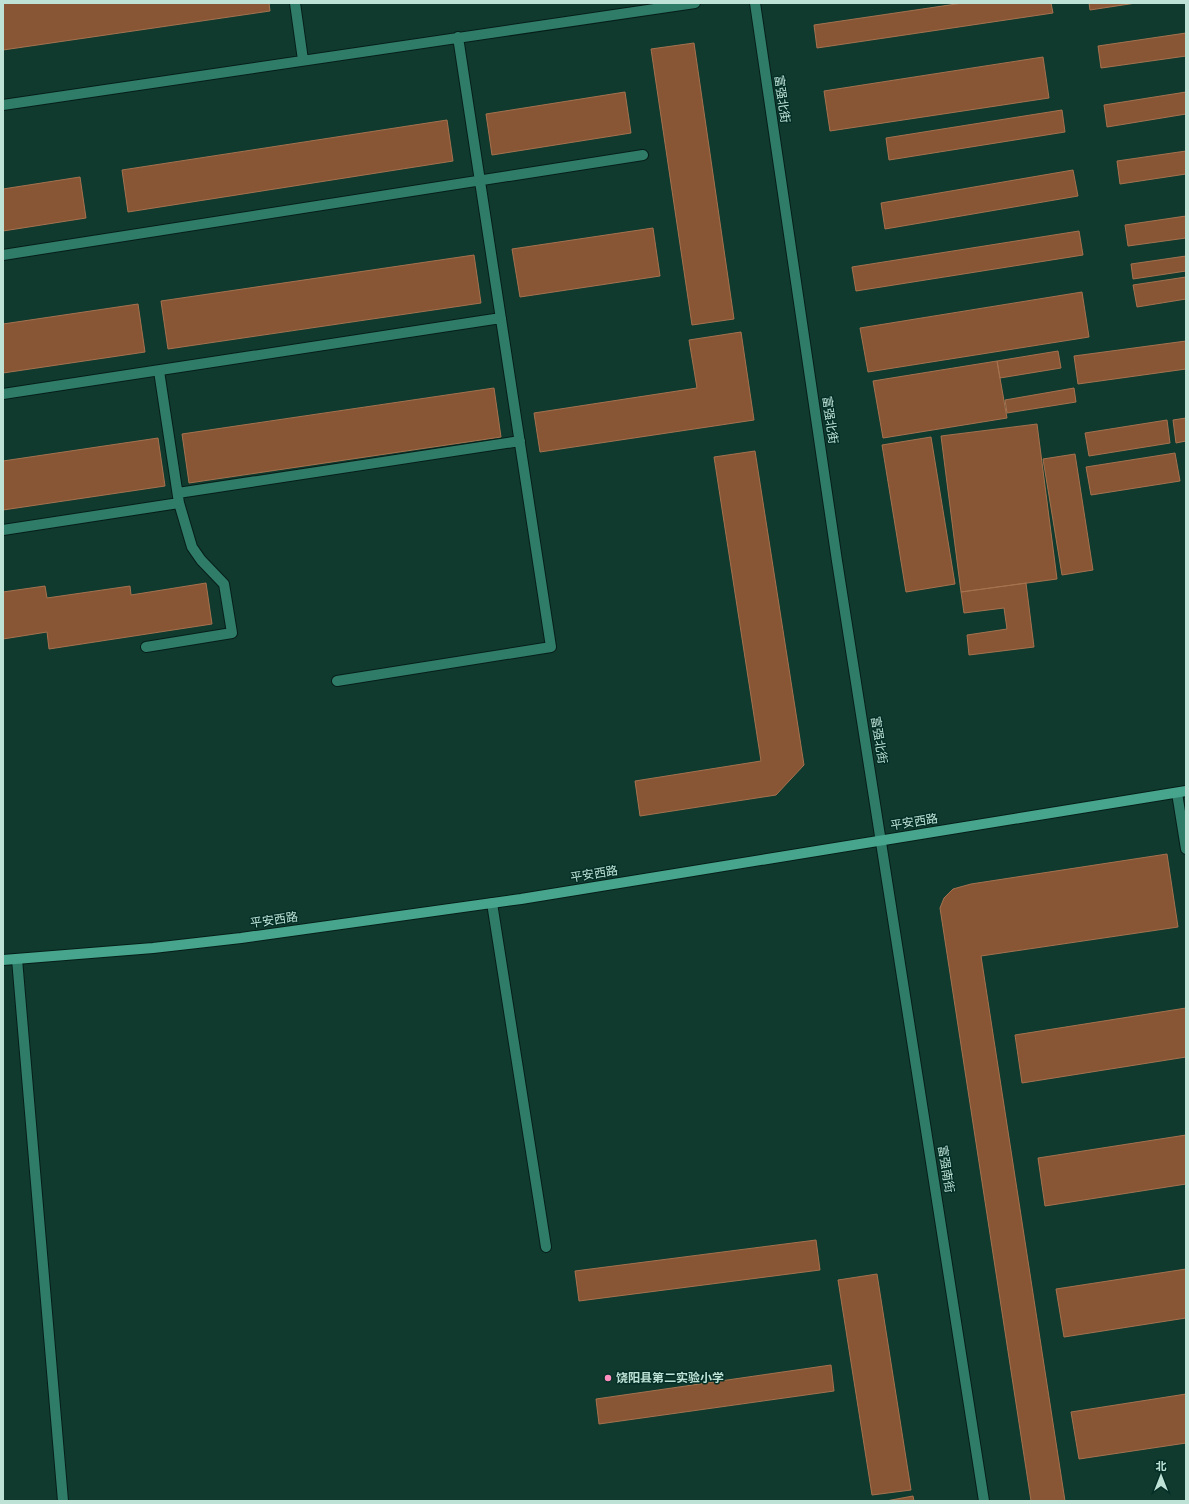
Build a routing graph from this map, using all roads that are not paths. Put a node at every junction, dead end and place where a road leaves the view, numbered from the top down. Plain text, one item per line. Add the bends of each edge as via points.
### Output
1 (295, 3) edge
2 (695, 3) edge
3 (755, 3) edge
4 (458, 38) junction
5 (303, 60) junction
6 (3, 105) edge
7 (643, 155) dead end
8 (480, 180) junction
9 (3, 254) edge
10 (501, 318) junction
11 (159, 371) junction
12 (3, 394) edge
13 (520, 441) junction
14 (178, 493) junction
15 (179, 504) junction
16 (3, 530) edge
17 (146, 647) dead end
18 (337, 681) dead end
19 (1181, 792) edge
20 (881, 840) junction
21 (1186, 849) edge
22 (492, 903) junction
23 (17, 959) junction
24 (3, 960) edge
25 (546, 1247) dead end
26 (63, 1501) edge
27 (984, 1501) edge

1 - 5 street
2 - 4 street
3 - 20 street, 富强北街
4 - 5 street
4 - 8 street
5 - 6 street
7 - 8 street
8 - 9 street
8 - 10 street
10 - 11 street
10 - 13 street
11 - 12 street
11 - 14 street
13 - 14 street
13 - 18 street via 551,647
14 - 15 street
15 - 16 street
15 - 17 street via 192,547 224,584 232,633
19 - 20 main road, 平安西路
19 - 21 street
20 - 22 main road, 平安西路
20 - 27 street, 富强南街
22 - 23 main road, 平安西路 via 233,939
22 - 25 street
23 - 24 main road, 平安西路
23 - 26 street

